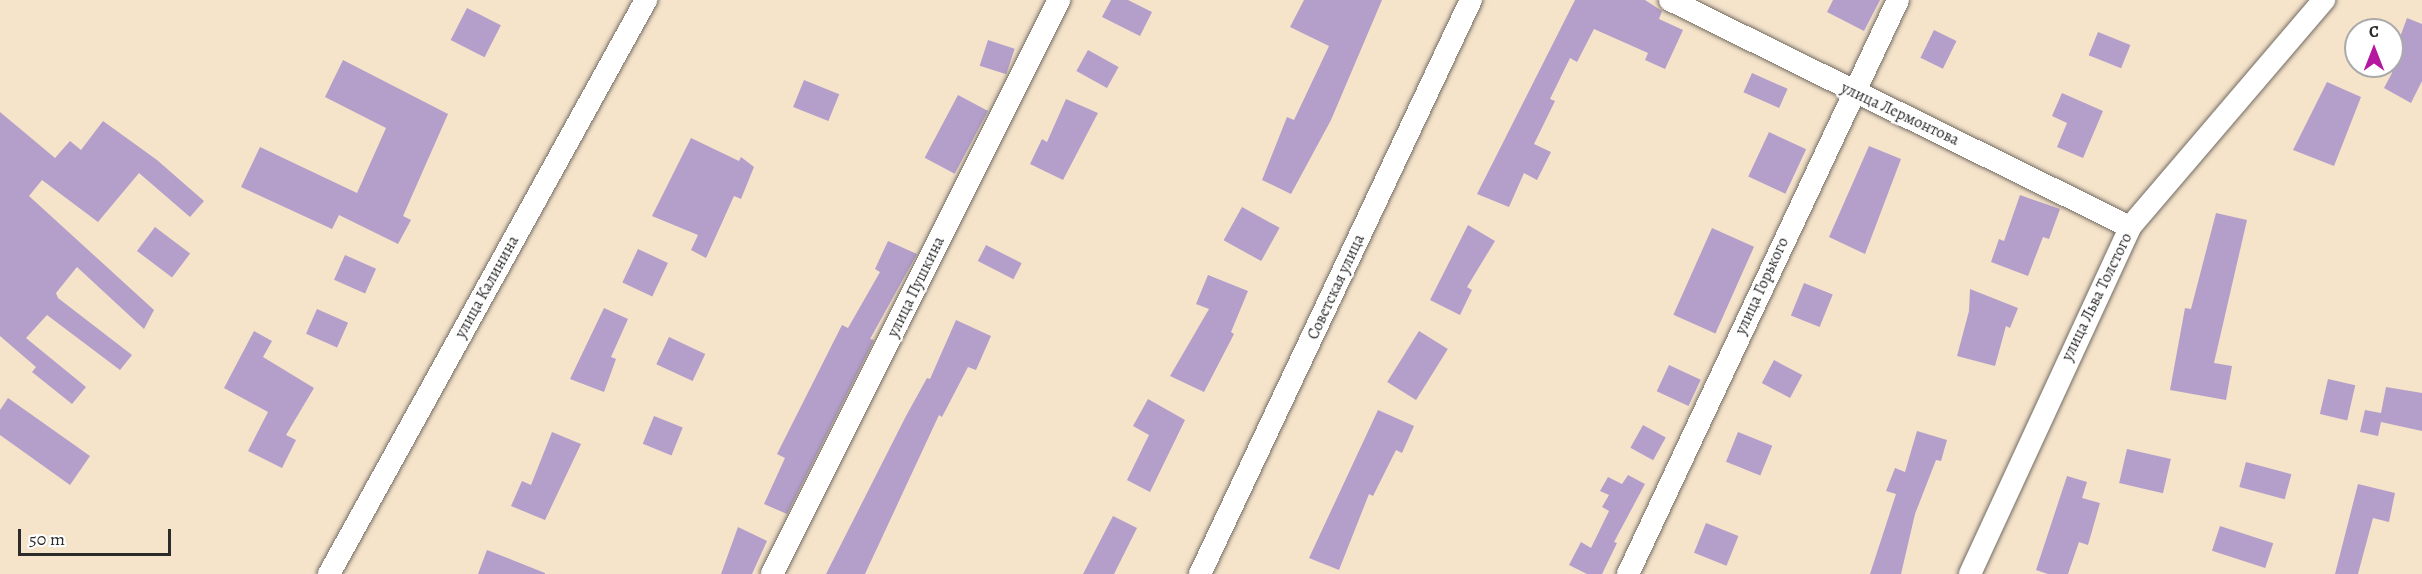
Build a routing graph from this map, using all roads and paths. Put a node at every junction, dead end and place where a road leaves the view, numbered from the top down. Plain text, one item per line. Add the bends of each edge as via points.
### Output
1 (646, 0) edge
2 (1059, 0) edge
3 (1472, 0) edge
4 (1670, 0) edge
5 (1898, 0) edge
6 (2325, 0) edge
7 (1852, 92) junction
8 (2130, 227) junction
9 (328, 574) edge
10 (772, 574) edge
11 (1200, 574) edge
12 (1628, 574) edge
13 (1970, 574) edge

1 - 9 street, улица Калинина
2 - 10 street, улица Пушкина
3 - 11 street, Советская улица
4 - 7 street, улица Лермонтова
5 - 7 street, улица Горького
6 - 8 street, улица Льва Толстого
7 - 8 street, улица Лермонтова
7 - 12 street, улица Горького
8 - 13 street, улица Льва Толстого

